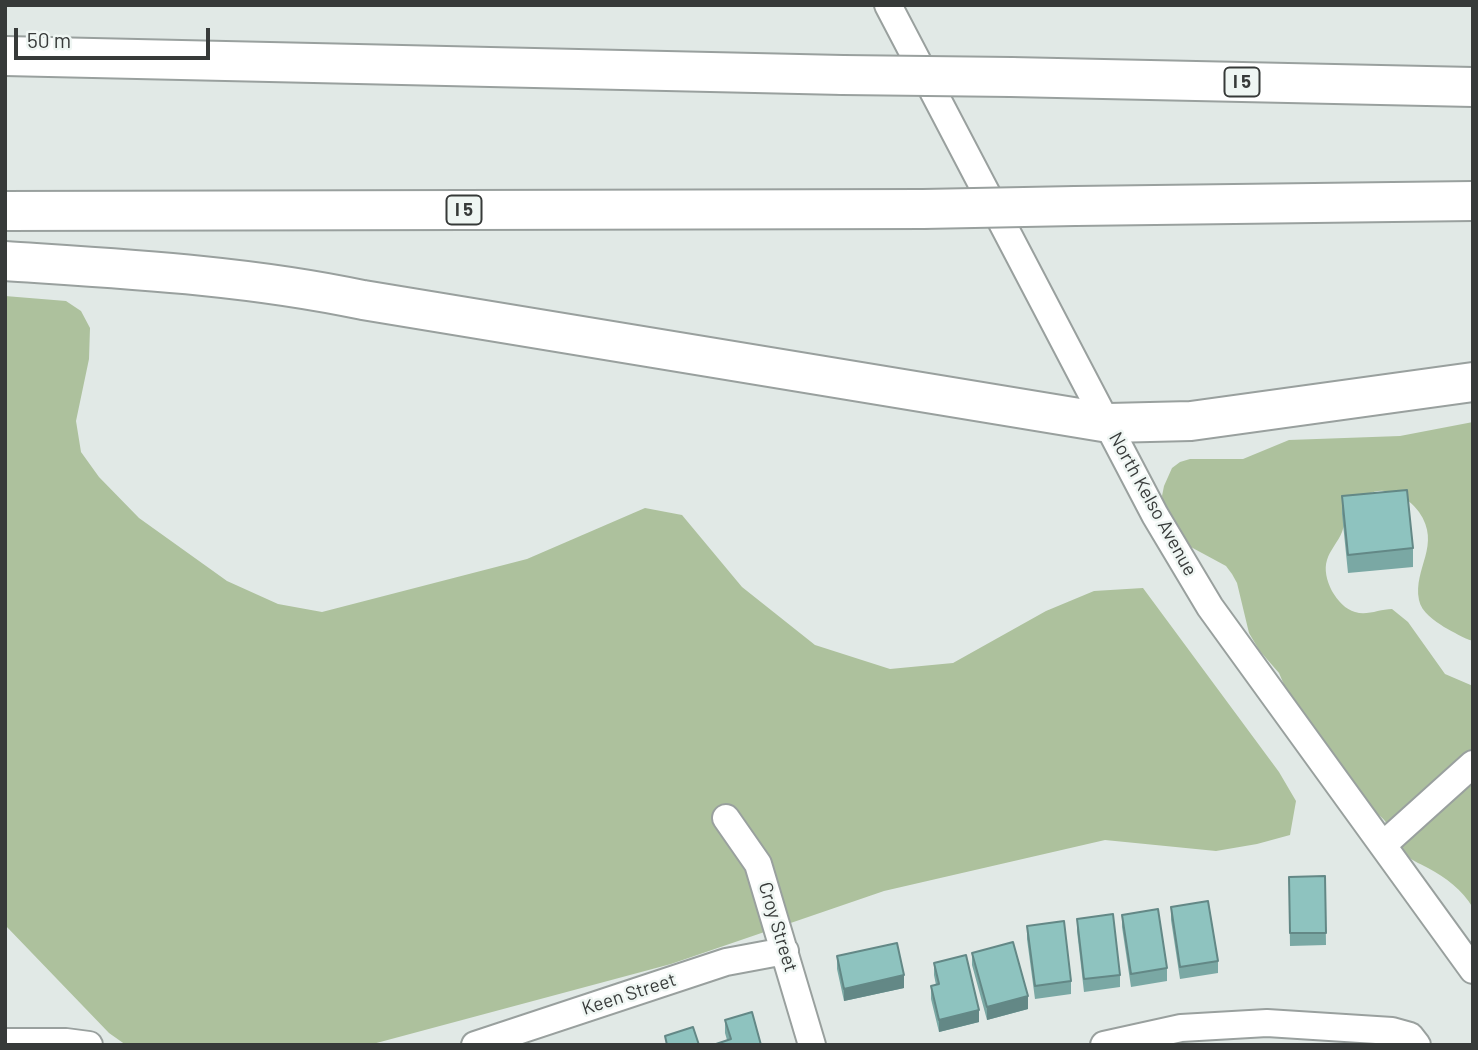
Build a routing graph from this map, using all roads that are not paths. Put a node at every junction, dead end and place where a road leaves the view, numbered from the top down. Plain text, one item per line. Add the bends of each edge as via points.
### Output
1 (888, 5) edge
2 (5, 56) edge
3 (1473, 87) edge
4 (1473, 201) edge
5 (5, 211) edge
6 (5, 261) edge
7 (1473, 383) edge
8 (1109, 423) junction
9 (1473, 764) edge
10 (726, 818) dead end
11 (1383, 845) junction
12 (785, 951) junction
13 (1473, 970) edge
14 (5, 1042) edge
15 (89, 1045) edge
16 (475, 1045) edge
17 (812, 1045) edge
18 (1104, 1045) edge
19 (1417, 1045) edge

1 - 8 street, North Kelso Avenue
2 - 3 highway, I 5, bridge
4 - 5 highway, I 5, bridge via 923,209
6 - 8 highway via 173,272 301,287
7 - 8 highway via 1191,421
8 - 11 street, North Kelso Avenue via 1155,515 1210,607
9 - 11 street
10 - 12 street, Croy Street via 758,864
11 - 13 street, North Kelso Avenue
12 - 16 street, Keen Street via 726,962
12 - 17 street, Croy Street
14 - 15 street
18 - 19 street via 1181,1028 1267,1023 1392,1031 1410,1036

